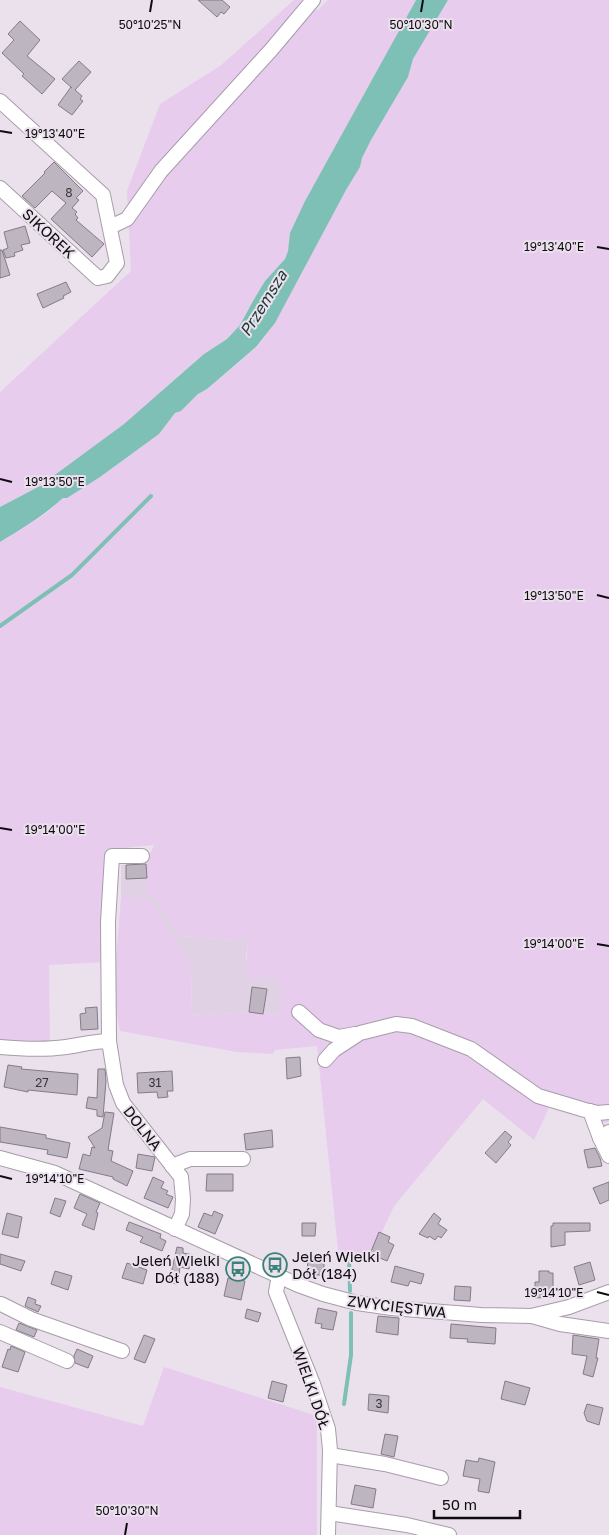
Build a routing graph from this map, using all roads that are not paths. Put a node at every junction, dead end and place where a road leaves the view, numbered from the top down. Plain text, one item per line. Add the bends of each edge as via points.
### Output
1 (313, 0) edge
2 (0, 101) edge
3 (0, 188) edge
4 (110, 227) junction
5 (142, 856) dead end
6 (299, 1012) dead end
7 (360, 1033) junction
8 (109, 1041) junction
9 (0, 1047) edge
10 (325, 1060) dead end
11 (590, 1111) junction
12 (609, 1112) edge
13 (605, 1135) edge
14 (609, 1156) edge
15 (0, 1158) edge
16 (243, 1159) dead end
17 (172, 1166) junction
18 (175, 1229) junction
19 (279, 1275) junction
20 (609, 1292) edge
21 (0, 1306) edge
22 (531, 1316) junction
23 (609, 1331) edge
24 (0, 1332) edge
25 (122, 1351) dead end
26 (68, 1361) dead end
27 (330, 1455) junction
28 (441, 1478) dead end
29 (329, 1513) junction
30 (328, 1535) edge
31 (449, 1535) edge

1 - 4 street via 161,171 127,219
2 - 4 street via 103,196
3 - 4 street, SIKOREK via 98,278 107,276 117,263
5 - 8 street, DOLNA via 112,856 108,922
6 - 7 street via 319,1030 339,1037
7 - 10 street
7 - 11 street via 396,1024 412,1026 471,1049 538,1096
8 - 9 street via 33,1050
8 - 17 street, DOLNA via 116,1084 123,1103
11 - 12 street
11 - 13 street
13 - 14 street
15 - 18 street, ZWYCIĘSTWA via 55,1173
16 - 17 street via 190,1159
17 - 18 street, DOLNA via 181,1177 183,1198 182,1214
18 - 19 street, ZWYCIĘSTWA
19 - 22 street, ZWYCIĘSTWA via 323,1294 357,1303 426,1311
19 - 27 street, WIELKI DÓŁ via 276,1292 321,1405 328,1429
20 - 22 street, ZWYCIĘSTWA via 570,1307
21 - 25 street
22 - 23 street
24 - 26 street
27 - 28 street
27 - 29 street, WIELKI DÓŁ
29 - 30 street, WIELKI DÓŁ
29 - 31 street

